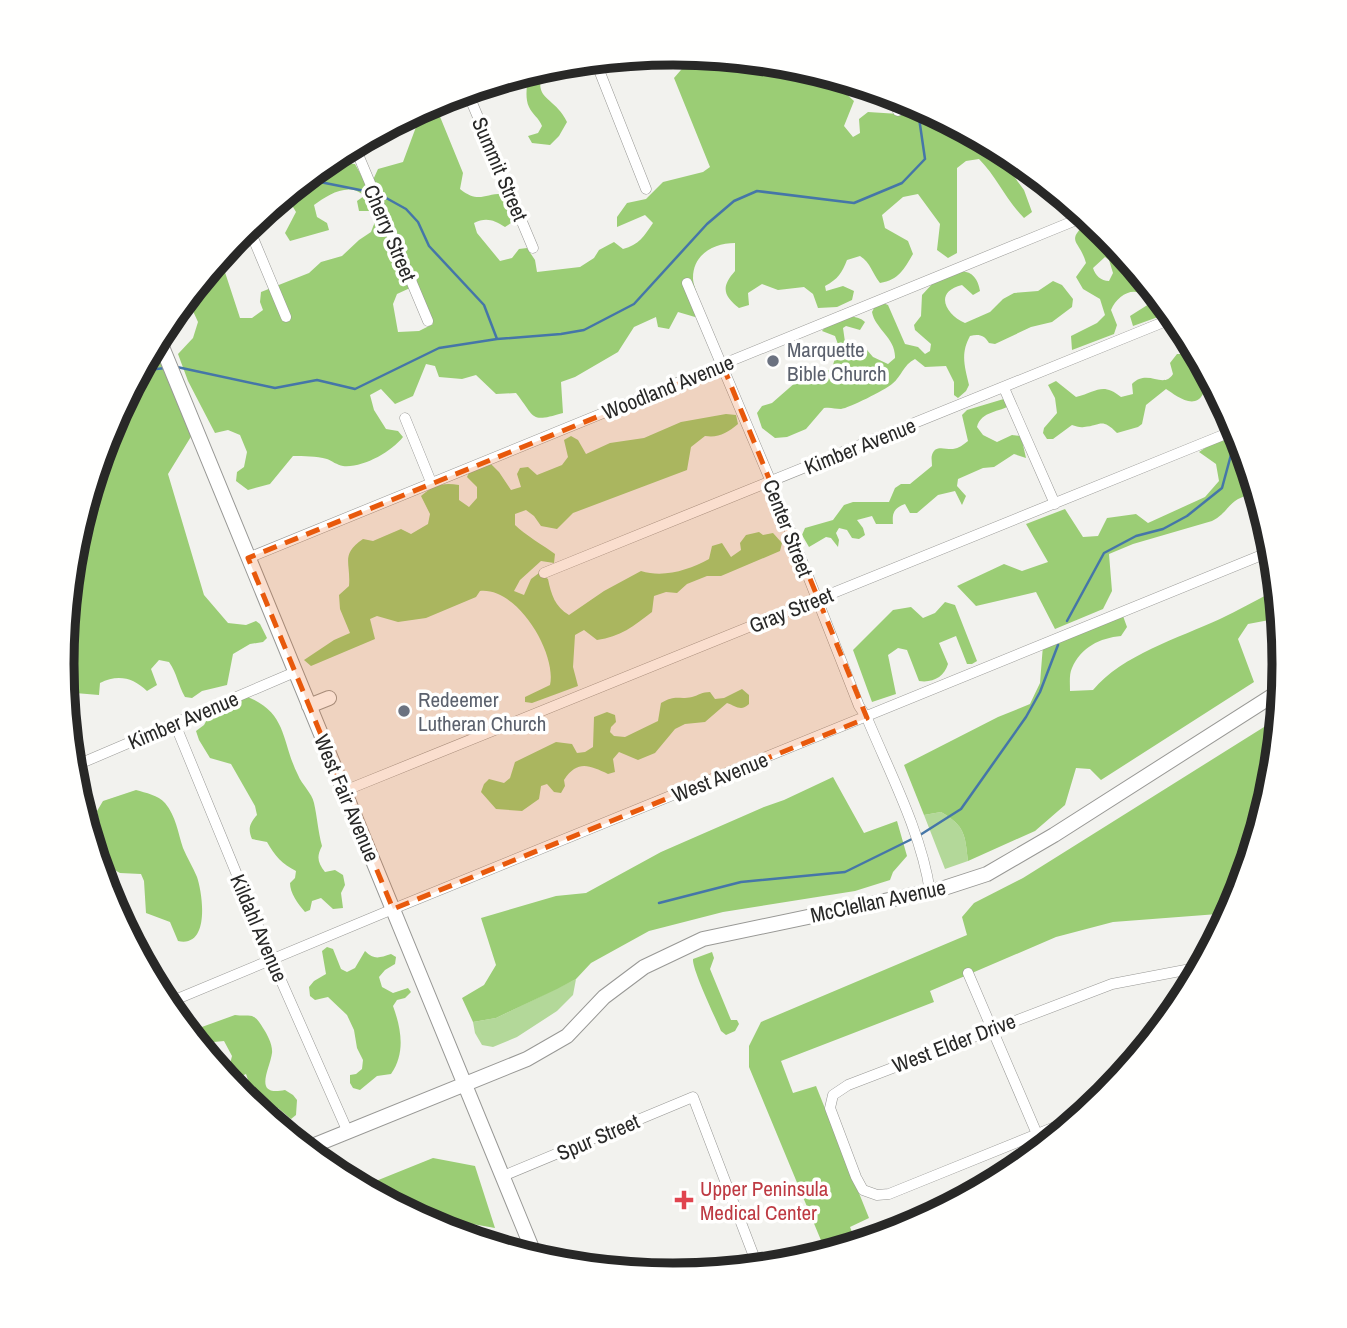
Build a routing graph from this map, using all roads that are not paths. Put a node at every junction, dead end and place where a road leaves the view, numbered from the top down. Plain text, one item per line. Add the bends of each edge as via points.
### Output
1 (599, 70) edge
2 (471, 101) edge
3 (897, 108) edge
4 (898, 111) dead end
5 (358, 155) edge
6 (646, 189) dead end
7 (1076, 220) edge
8 (253, 237) edge
9 (533, 248) dead end
10 (687, 283) dead end
11 (286, 317) dead end
12 (428, 321) dead end
13 (1165, 321) edge
14 (163, 350) edge
15 (723, 366) junction
16 (1004, 388) junction
17 (405, 418) dead end
18 (1226, 434) edge
19 (431, 482) junction
20 (771, 482) junction
21 (1055, 504) junction
22 (1262, 555) edge
23 (248, 558) junction
24 (544, 573) dead end
25 (816, 600) junction
26 (295, 672) junction
27 (1271, 696) edge
28 (328, 698) dead end
29 (309, 706) junction
30 (867, 718) junction
31 (175, 724) junction
32 (83, 763) edge
33 (344, 791) junction
34 (930, 891) junction
35 (393, 909) junction
36 (272, 960) junction
37 (1189, 969) edge
38 (968, 973) dead end
39 (177, 1000) edge
40 (992, 1029) junction
41 (465, 1083) junction
42 (1052, 1128) edge
43 (346, 1130) junction
44 (1037, 1134) junction
45 (1039, 1138) edge
46 (316, 1144) edge
47 (503, 1176) junction
48 (531, 1246) edge
49 (754, 1258) edge

1 - 6 street
2 - 9 street, Summit Street
3 - 4 street
5 - 12 street, Cherry Street
7 - 15 street, Woodland Avenue
8 - 11 street
10 - 15 street, Center Street
13 - 16 street, Kimber Avenue
14 - 23 main road, West Fair Avenue
15 - 19 street, Woodland Avenue
15 - 20 street, Center Street
16 - 20 street, Kimber Avenue
16 - 21 street
17 - 19 street
18 - 21 street, Gray Street
19 - 23 street, Woodland Avenue
20 - 24 street, Kimber Avenue
20 - 25 street, Center Street
21 - 25 street, Gray Street
22 - 30 street, West Avenue
23 - 26 main road, West Fair Avenue
25 - 30 street, Center Street
25 - 33 street, Gray Street
26 - 29 main road, West Fair Avenue
26 - 31 street, Kimber Avenue
27 - 34 main road, McClellan Avenue via 987,874
28 - 29 main road
29 - 33 main road, West Fair Avenue
30 - 34 street, Center Street via 917,839
30 - 35 street, West Avenue
31 - 32 street, Kimber Avenue
31 - 36 street, Kildahl Avenue
33 - 35 main road, West Fair Avenue
34 - 41 main road, McClellan Avenue via 693,943 627,979 548,1048
35 - 36 street, West Avenue
35 - 41 main road, West Fair Avenue
36 - 39 street, West Avenue
36 - 43 street, Kildahl Avenue
37 - 40 street, West Elder Drive via 1112,984
38 - 40 street
40 - 44 street
40 - 44 street, West Elder Drive via 833,1095 831,1108 856,1177 863,1190 889,1194
41 - 43 main road, McClellan Avenue
41 - 47 main road, West Fair Avenue
42 - 44 street
43 - 46 main road, McClellan Avenue
44 - 45 street
47 - 48 main road, West Fair Avenue
47 - 49 street, Spur Street via 693,1097

